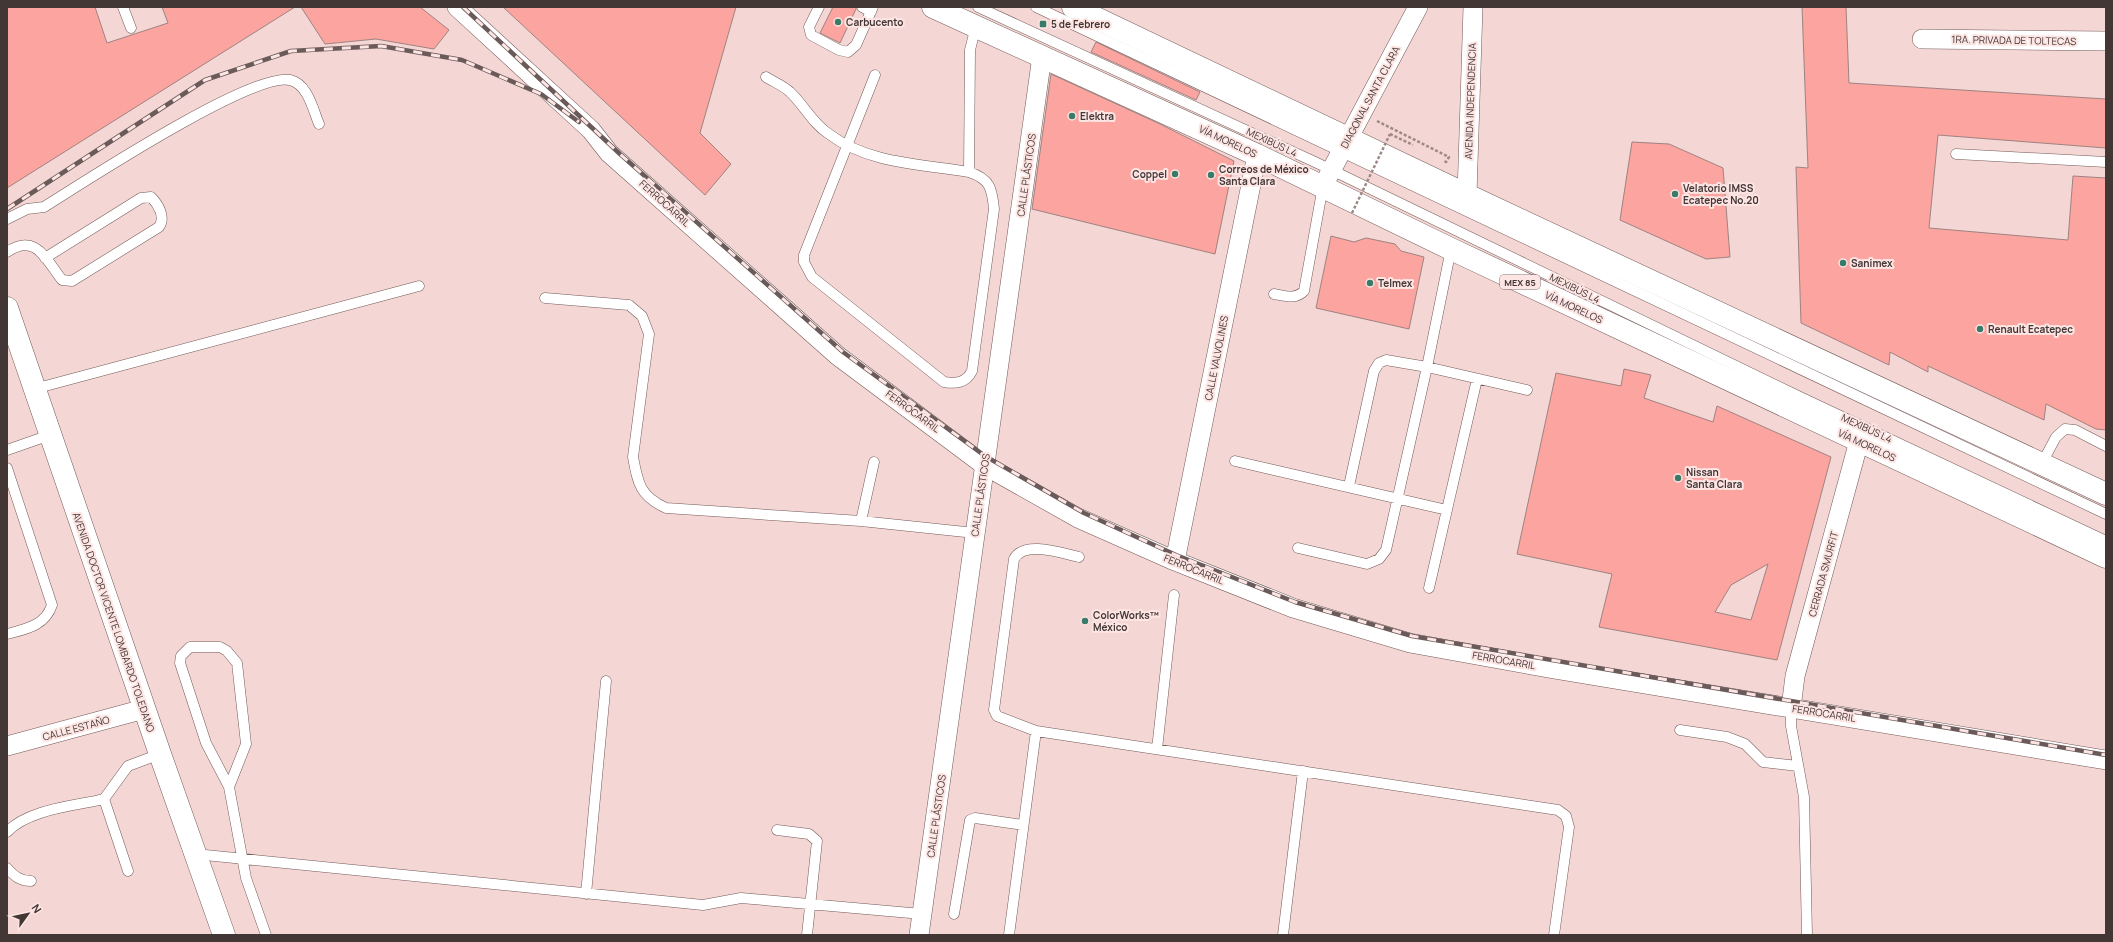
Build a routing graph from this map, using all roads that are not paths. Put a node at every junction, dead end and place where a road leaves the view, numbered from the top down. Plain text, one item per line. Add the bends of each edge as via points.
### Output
1 (123, 7) edge
2 (457, 7) edge
3 (818, 7) edge
4 (933, 7) edge
5 (1036, 7) edge
6 (1073, 7) edge
7 (1418, 7) edge
8 (1473, 7) edge
9 (869, 9) edge
10 (977, 17) edge
11 (130, 28) dead end
12 (1922, 39) dead end
13 (2106, 42) edge
14 (1042, 56) junction
15 (875, 75) dead end
16 (766, 77) dead end
17 (319, 124) dead end
18 (847, 144) junction
19 (1344, 145) junction
20 (1257, 154) junction
21 (1956, 154) dead end
22 (2106, 162) edge
23 (969, 172) junction
24 (1327, 178) junction
25 (1467, 194) junction
26 (7, 219) edge
27 (1451, 249) junction
28 (7, 252) edge
29 (45, 258) junction
30 (419, 286) dead end
31 (1274, 294) dead end
32 (544, 298) dead end
33 (7, 308) edge
34 (1427, 367) junction
35 (1476, 379) junction
36 (34, 389) junction
37 (1527, 390) dead end
38 (50, 435) junction
39 (1859, 441) junction
40 (2106, 446) edge
41 (7, 450) edge
42 (1235, 461) dead end
43 (874, 462) dead end
44 (2042, 463) junction
45 (984, 465) junction
46 (7, 468) edge
47 (1349, 486) junction
48 (2106, 494) edge
49 (1398, 498) junction
50 (1447, 510) junction
51 (2106, 514) edge
52 (861, 521) junction
53 (975, 533) junction
54 (2106, 541) edge
55 (1298, 548) dead end
56 (1079, 557) dead end
57 (2106, 557) edge
58 (1175, 561) junction
59 (1429, 588) dead end
60 (1174, 595) dead end
61 (7, 634) edge
62 (606, 681) dead end
63 (1791, 708) junction
64 (144, 709) junction
65 (1680, 730) dead end
66 (1036, 731) junction
67 (7, 746) edge
68 (1157, 749) junction
69 (160, 754) junction
70 (2106, 760) edge
71 (1798, 766) junction
72 (1302, 772) junction
73 (229, 787) junction
74 (104, 799) junction
75 (1023, 825) junction
76 (778, 830) dead end
77 (7, 832) edge
78 (195, 854) junction
79 (244, 860) junction
80 (7, 868) edge
81 (128, 871) dead end
82 (31, 880) dead end
83 (586, 894) junction
84 (810, 904) junction
85 (922, 914) junction
86 (954, 914) dead end
87 (224, 935) edge
88 (266, 935) edge
89 (807, 935) edge
90 (919, 935) edge
91 (1009, 935) edge
92 (1283, 935) edge
93 (1554, 935) edge
94 (1807, 935) edge

1 - 11 lane
2 - 45 street, FERROCARRIL via 590,130 609,153 838,356
3 - 9 lane via 809,27 811,35 844,52 856,45
4 - 10 main road, VÍA MORELOS / MEX 85
5 - 19 lane, MEXIBÚS L4
6 - 19 main road
7 - 19 street, DIAGONAL SANTA CLARA
8 - 25 street, AVENIDA INDEPENDENCIA
10 - 14 main road, VÍA MORELOS / MEX 85
10 - 23 lane via 970,50
10 - 24 lane, MEXIBÚS L4
12 - 13 street, 1RA. PRIVADA DE TOLTECAS
14 - 20 main road, VÍA MORELOS / MEX 85
14 - 45 street, CALLE PLÁSTICOS
15 - 18 lane
16 - 18 lane via 789,91 812,121
17 - 26 lane via 302,87 289,80 276,81 219,103 149,142 44,207 27,209
18 - 23 lane via 878,158
18 - 23 lane via 804,255 807,269 812,277 944,382 953,383 962,382 972,371 994,209 993,195 986,181 980,175
19 - 24 street, DIAGONAL SANTA CLARA
19 - 25 main road
19 - 51 lane, MEXIBÚS L4
20 - 24 main road, VÍA MORELOS / MEX 85
20 - 58 street, CALLE VALVOLINES
21 - 22 lane
24 - 27 main road, VÍA MORELOS / MEX 85
24 - 31 lane via 1304,291 1291,297
24 - 54 lane, MEXIBÚS L4
25 - 44 main road
27 - 34 lane
27 - 39 main road, VÍA MORELOS / MEX 85
28 - 29 lane via 27,244 41,252
29 - 29 lane via 62,280 77,280 159,227 161,213 150,198 141,198
30 - 36 lane
32 - 52 lane via 629,305 642,316 649,334 633,458 637,478 644,493 652,501 666,508
33 - 36 main road, AVENIDA DOCTOR VICENTE LOMBARDO TOLEDANO
34 - 35 lane
34 - 47 lane via 1386,360 1376,367
34 - 49 lane
35 - 37 lane
35 - 50 lane
36 - 38 main road, AVENIDA DOCTOR VICENTE LOMBARDO TOLEDANO
38 - 41 lane
38 - 64 main road, AVENIDA DOCTOR VICENTE LOMBARDO TOLEDANO
39 - 57 main road, VÍA MORELOS / MEX 85
39 - 63 street, CERRADA SMURFIT via 1796,676
40 - 44 lane via 2075,430 2064,430 2056,436
42 - 47 lane
43 - 52 lane
44 - 48 main road
45 - 53 street, CALLE PLÁSTICOS
45 - 58 street, FERROCARRIL via 1078,518
46 - 61 lane via 52,605 49,615 40,623
47 - 49 lane
49 - 50 lane
49 - 55 lane via 1386,550 1373,563 1367,564
50 - 59 lane
52 - 53 lane
53 - 85 street, CALLE PLÁSTICOS
56 - 66 lane via 1030,548 1020,551 1014,559 994,710 1000,719
58 - 63 street, FERROCARRIL via 1293,608 1410,643
60 - 68 lane
62 - 83 lane
63 - 70 street, FERROCARRIL
63 - 71 lane via 1791,726
64 - 67 street, CALLE ESTAÑO
64 - 69 main road, AVENIDA DOCTOR VICENTE LOMBARDO TOLEDANO
65 - 71 lane via 1728,737 1744,744 1763,762
66 - 68 lane
66 - 75 lane
68 - 72 lane
69 - 74 lane via 128,766
69 - 78 main road, AVENIDA DOCTOR VICENTE LOMBARDO TOLEDANO
71 - 94 lane via 1804,797
72 - 92 lane
72 - 93 lane via 1562,812 1569,820 1570,827
73 - 73 lane via 206,743 180,663 181,656 190,647 220,647 228,651 237,663 246,744
73 - 79 lane
74 - 77 lane via 31,815
74 - 81 lane
75 - 86 lane via 975,818 970,820
75 - 91 lane
76 - 84 lane via 809,834 817,841
78 - 79 lane
78 - 87 main road, AVENIDA DOCTOR VICENTE LOMBARDO TOLEDANO
79 - 83 lane
79 - 88 lane via 251,895
80 - 82 lane via 12,875 23,881
83 - 84 lane via 703,905 741,898
84 - 85 lane
84 - 89 lane
85 - 90 street, CALLE PLÁSTICOS

